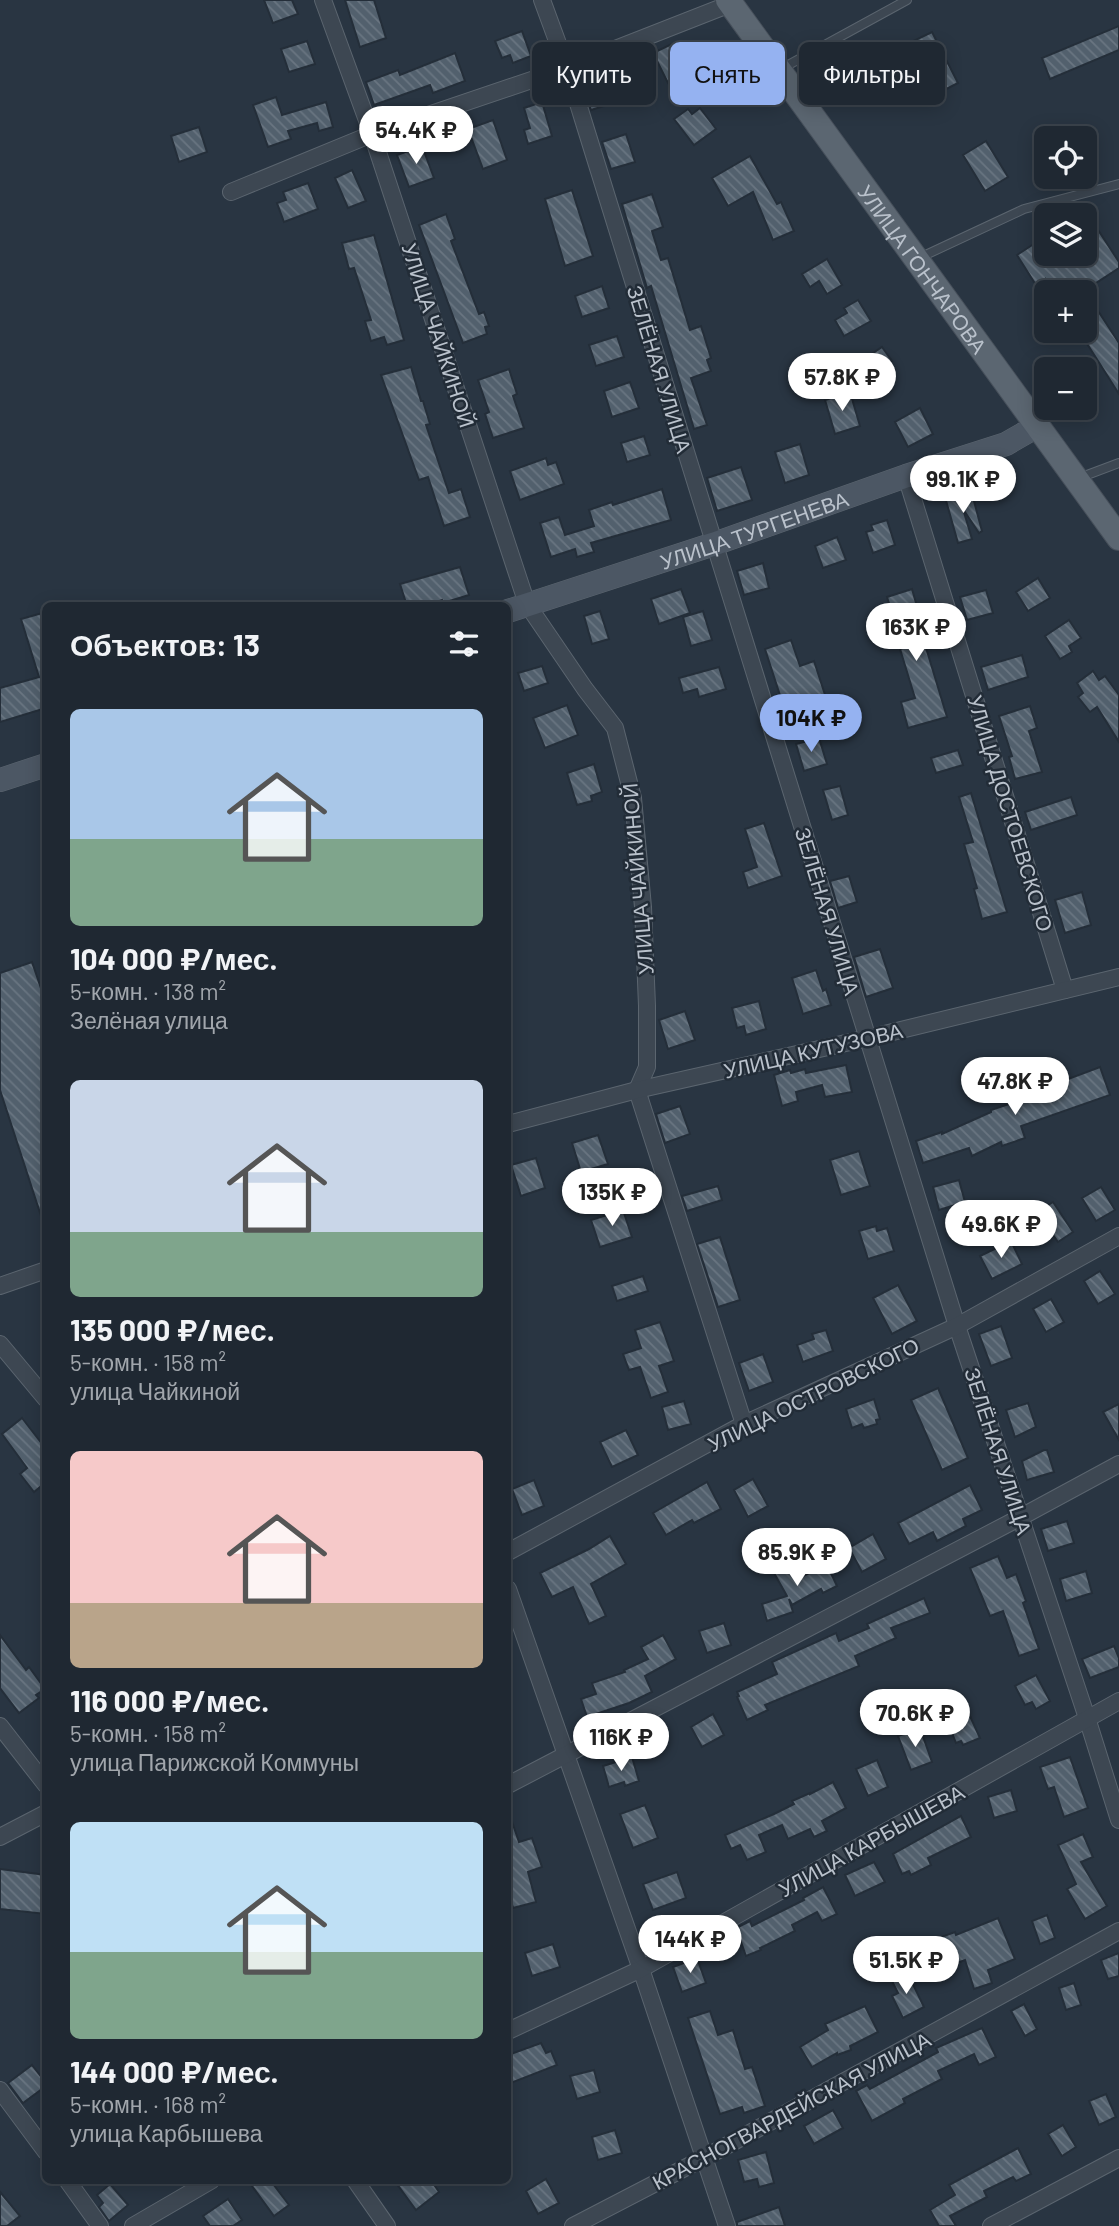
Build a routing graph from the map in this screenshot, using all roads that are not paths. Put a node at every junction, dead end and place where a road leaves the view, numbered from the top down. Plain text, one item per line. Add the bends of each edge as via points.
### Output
1 (323, 0) edge
2 (542, 0) edge
3 (907, 0) edge
4 (729, 2) edge
5 (557, 42) edge
6 (631, 42) edge
7 (758, 42) edge
8 (785, 67) edge
9 (785, 78) edge
10 (532, 80) edge
11 (579, 105) edge
12 (372, 134) junction
13 (1119, 184) edge
14 (231, 192) dead end
15 (916, 259) junction
16 (1037, 426) junction
17 (1119, 463) edge
18 (906, 476) junction
19 (1076, 479) junction
20 (1119, 538) edge
21 (715, 544) junction
22 (517, 608) edge
23 (42, 766) edge
24 (0, 780) edge
25 (1119, 977) edge
26 (1065, 990) junction
27 (868, 1038) junction
28 (637, 1090) junction
29 (511, 1123) edge
30 (1119, 1236) edge
31 (42, 1271) edge
32 (0, 1286) edge
33 (957, 1326) junction
34 (0, 1345) edge
35 (42, 1394) edge
36 (744, 1424) junction
37 (1119, 1464) edge
38 (1021, 1517) junction
39 (511, 1550) edge
40 (511, 1598) edge
41 (1119, 1701) edge
42 (1087, 1718) junction
43 (0, 1726) edge
44 (565, 1754) junction
45 (42, 1779) edge
46 (511, 1783) edge
47 (42, 1815) edge
48 (1119, 1820) edge
49 (0, 1837) edge
50 (1119, 1931) edge
51 (641, 1969) junction
52 (511, 2030) edge
53 (0, 2090) edge
54 (42, 2146) edge
55 (704, 2158) junction
56 (1119, 2158) edge
57 (70, 2184) edge
58 (205, 2184) edge
59 (358, 2184) edge
60 (100, 2226) edge
61 (133, 2226) edge
62 (387, 2226) edge
63 (573, 2226) edge
64 (727, 2226) edge
65 (990, 2226) edge

1 - 12 street, УЛИЦА ЧАЙКИНОЙ
2 - 5 street, ЗЕЛЁНАЯ УЛИЦА
3 - 8 lane
4 - 6 street
4 - 7 main road, УЛИЦА ГОНЧАРОВА
9 - 15 main road, УЛИЦА ГОНЧАРОВА
10 - 12 street
11 - 21 street, ЗЕЛЁНАЯ УЛИЦА
12 - 14 street
12 - 22 street, УЛИЦА ЧАЙКИНОЙ
13 - 15 lane via 1024,209
15 - 16 main road, УЛИЦА ГОНЧАРОВА
16 - 18 street, УЛИЦА ТУРГЕНЕВА via 1006,444
16 - 19 main road, УЛИЦА ГОНЧАРОВА
17 - 19 lane
18 - 21 street, УЛИЦА ТУРГЕНЕВА
18 - 26 street, УЛИЦА ДОСТОЕВСКОГО
19 - 20 main road, УЛИЦА ГОНЧАРОВА
21 - 22 street, УЛИЦА ТУРГЕНЕВА
21 - 27 street, ЗЕЛЁНАЯ УЛИЦА
22 - 28 street, УЛИЦА ЧАЙКИНОЙ via 615,728 633,799 648,1006 647,1067
23 - 24 street
25 - 26 street, УЛИЦА КУТУЗОВА
26 - 27 street, УЛИЦА КУТУЗОВА
27 - 28 street, УЛИЦА КУТУЗОВА
27 - 33 street, ЗЕЛЁНАЯ УЛИЦА
28 - 29 street, УЛИЦА КУТУЗОВА
28 - 36 street
30 - 33 street, УЛИЦА ОСТРОВСКОГО
31 - 32 street
33 - 36 street, УЛИЦА ОСТРОВСКОГО
33 - 38 street, ЗЕЛЁНАЯ УЛИЦА
34 - 35 street
36 - 39 street, УЛИЦА ОСТРОВСКОГО
37 - 38 street
38 - 42 street, ЗЕЛЁНАЯ УЛИЦА
38 - 44 street
40 - 44 street
41 - 42 street, УЛИЦА КАРБЫШЕВА
42 - 48 street, ЗЕЛЁНАЯ УЛИЦА
42 - 51 street, УЛИЦА КАРБЫШЕВА
43 - 45 street
44 - 46 street
44 - 51 street
47 - 49 street
50 - 55 street, КРАСНОГВАРДЕЙСКАЯ УЛИЦА
51 - 52 street, УЛИЦА КАРБЫШЕВА
51 - 55 street
53 - 54 street
55 - 63 street, КРАСНОГВАРДЕЙСКАЯ УЛИЦА
55 - 64 street
56 - 65 street
57 - 60 street
58 - 61 street
59 - 62 street

